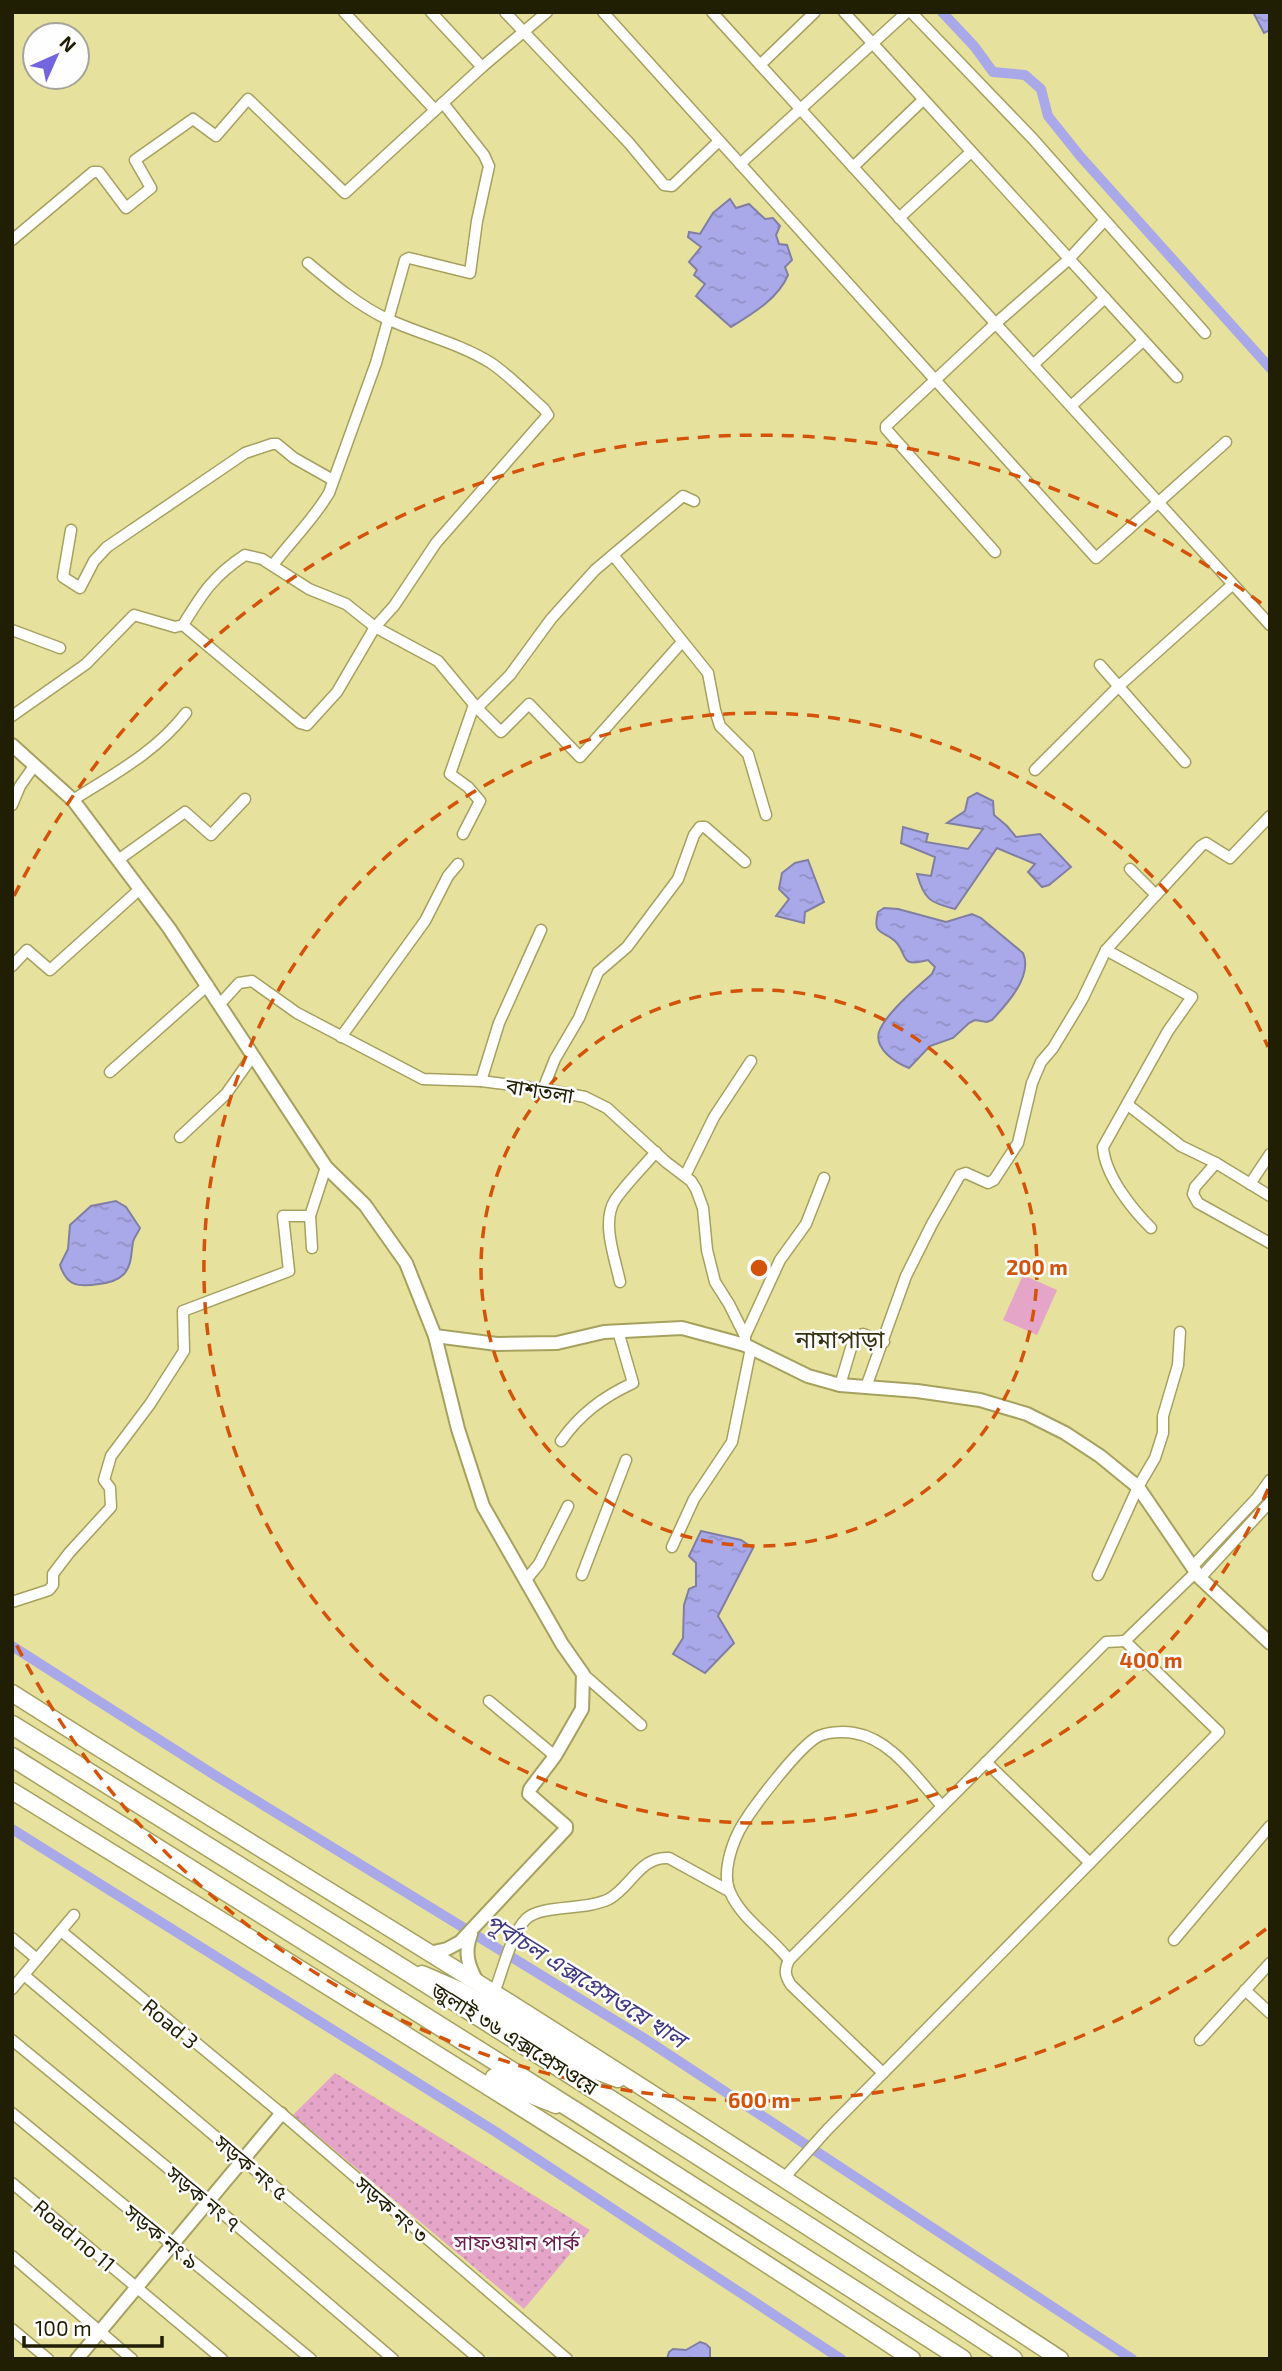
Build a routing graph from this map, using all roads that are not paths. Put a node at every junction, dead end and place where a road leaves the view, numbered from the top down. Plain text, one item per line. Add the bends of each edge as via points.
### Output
1 (344, 12) edge
2 (431, 12) edge
3 (505, 12) edge
4 (547, 12) edge
5 (603, 12) edge
6 (815, 12) edge
7 (844, 12) edge
8 (909, 12) edge
9 (716, 14) edge
10 (524, 33) junction
11 (874, 45) junction
12 (760, 65) junction
13 (482, 68) junction
14 (923, 100) junction
15 (439, 107) junction
16 (801, 110) junction
17 (719, 141) junction
18 (971, 152) junction
19 (740, 164) junction
20 (853, 167) junction
21 (899, 218) junction
22 (1104, 221) junction
23 (12, 240) edge
24 (1068, 260) junction
25 (308, 263) dead end
26 (1105, 298) junction
27 (388, 319) junction
28 (995, 324) junction
29 (1205, 333) dead end
30 (1143, 341) junction
31 (1034, 365) junction
32 (1177, 377) dead end
33 (935, 379) junction
34 (1072, 406) junction
35 (1226, 442) dead end
36 (333, 480) junction
37 (694, 501) dead end
38 (1158, 504) junction
39 (71, 530) dead end
40 (995, 552) dead end
41 (613, 555) junction
42 (273, 565) junction
43 (1232, 585) junction
44 (183, 625) junction
45 (1270, 625) edge
46 (375, 627) junction
47 (12, 629) edge
48 (682, 642) junction
49 (60, 648) dead end
50 (1100, 665) dead end
51 (1119, 686) junction
52 (476, 706) junction
53 (186, 713) dead end
54 (12, 716) edge
55 (12, 745) edge
56 (1185, 762) dead end
57 (34, 766) junction
58 (1035, 769) dead end
59 (245, 799) dead end
60 (73, 800) junction
61 (12, 805) edge
62 (766, 815) dead end
63 (1270, 816) edge
64 (463, 834) dead end
65 (118, 860) junction
66 (745, 862) dead end
67 (458, 864) dead end
68 (1130, 869) dead end
69 (140, 890) junction
70 (1156, 895) junction
71 (541, 930) dead end
72 (1106, 950) junction
73 (12, 966) edge
74 (208, 985) junction
75 (220, 1004) junction
76 (341, 1037) junction
77 (252, 1057) junction
78 (751, 1060) dead end
79 (110, 1072) dead end
80 (481, 1081) junction
81 (543, 1089) junction
82 (1128, 1105) junction
83 (180, 1137) dead end
84 (656, 1152) junction
85 (1270, 1154) edge
86 (1216, 1163) junction
87 (326, 1167) junction
88 (685, 1177) junction
89 (824, 1178) dead end
90 (1250, 1184) junction
91 (1270, 1196) edge
92 (310, 1216) junction
93 (1151, 1227) dead end
94 (1270, 1243) edge
95 (312, 1248) dead end
96 (620, 1282) dead end
97 (618, 1331) junction
98 (1180, 1332) dead end
99 (435, 1336) junction
100 (884, 1342) junction
101 (747, 1343) junction
102 (840, 1385) junction
103 (866, 1387) junction
104 (561, 1441) dead end
105 (626, 1460) dead end
106 (1270, 1480) edge
107 (1138, 1488) junction
108 (1257, 1498) junction
109 (1268, 1505) edge
110 (568, 1506) dead end
111 (672, 1547) dead end
112 (1197, 1572) junction
113 (582, 1575) dead end
114 (1098, 1575) dead end
115 (525, 1581) junction
116 (12, 1602) edge
117 (1125, 1641) junction
118 (1270, 1643) edge
119 (583, 1674) junction
120 (12, 1693) edge
121 (489, 1701) dead end
122 (12, 1725) edge
123 (640, 1725) dead end
124 (555, 1756) junction
125 (12, 1757) edge
126 (986, 1762) junction
127 (12, 1791) edge
128 (942, 1806) junction
129 (1270, 1826) edge
130 (1090, 1863) junction
131 (729, 1891) junction
132 (74, 1915) dead end
133 (61, 1931) junction
134 (473, 1931) junction
135 (12, 1938) edge
136 (1174, 1940) dead end
137 (429, 1953) junction
138 (37, 1959) junction
139 (789, 1961) junction
140 (1270, 1963) edge
141 (403, 1968) junction
142 (24, 1975) junction
143 (478, 1984) junction
144 (12, 1989) edge
145 (1245, 1990) junction
146 (494, 1993) junction
147 (1270, 2013) edge
148 (391, 2024) junction
149 (12, 2039) edge
150 (1199, 2040) dead end
151 (883, 2073) junction
152 (635, 2082) junction
153 (12, 2113) edge
154 (578, 2113) junction
155 (284, 2116) junction
156 (246, 2162) junction
157 (784, 2178) junction
158 (12, 2183) edge
159 (212, 2204) junction
160 (176, 2247) junction
161 (12, 2256) edge
162 (140, 2290) junction
163 (12, 2329) edge
164 (103, 2334) junction
165 (48, 2359) edge
166 (77, 2359) edge
167 (88, 2359) edge
168 (132, 2359) edge
169 (222, 2359) edge
170 (311, 2359) edge
171 (393, 2359) edge
172 (479, 2359) edge
173 (567, 2359) edge
174 (912, 2359) edge
175 (962, 2359) edge
176 (1013, 2359) edge
177 (1060, 2359) edge

1 - 15 street
2 - 13 street
3 - 10 street
4 - 10 street
5 - 17 street
6 - 12 street
7 - 11 street
8 - 11 street
8 - 22 street via 1033,139
9 - 12 street
10 - 13 street
10 - 17 street via 664,185 672,186
11 - 14 street
11 - 16 street
12 - 16 street
13 - 15 street
14 - 18 street
14 - 20 street
15 - 23 street via 345,193 248,99 216,136 193,119 135,160 151,188 126,208 99,172 93,172
15 - 27 street via 489,166 470,273 405,260
16 - 19 street
16 - 20 street
17 - 19 street
18 - 21 street
18 - 24 street
19 - 33 street
20 - 21 street
21 - 28 street
22 - 24 street
22 - 29 street
24 - 26 street
24 - 28 street
25 - 27 street
26 - 30 street
26 - 31 street
27 - 36 street
27 - 46 street via 494,365 548,415 460,512
28 - 31 street
28 - 33 street
30 - 32 street
30 - 34 street
31 - 34 street
33 - 38 street via 1096,558
33 - 40 street via 886,429
34 - 38 street
35 - 38 street
36 - 39 street via 275,443 245,453 107,547 80,588 63,577
36 - 42 street via 318,512
37 - 41 street via 684,495
38 - 43 street
41 - 48 street
41 - 52 street via 551,619 510,675
42 - 44 street via 245,555 223,569
42 - 46 street via 309,589 346,604
43 - 45 street
43 - 51 street
44 - 46 street via 307,725 337,692
44 - 54 street via 134,615 86,664
46 - 52 street via 438,661
47 - 49 street
48 - 52 street via 580,757 529,704 502,732
48 - 62 street via 708,673 720,726 748,754
50 - 51 street
51 - 56 street
51 - 58 street
52 - 64 street via 450,774 480,801
53 - 60 street via 153,749
55 - 57 street
57 - 60 street
57 - 61 street
59 - 65 street via 211,835 185,812
60 - 65 street
63 - 70 street via 1230,858 1206,843 1201,846
65 - 69 street
66 - 81 street via 700,827 678,879 627,947 598,972
67 - 76 street via 425,920
68 - 70 street
69 - 73 street via 50,970 27,950
69 - 74 street
70 - 72 street
71 - 80 street via 499,1023
72 - 82 street via 1192,996
72 - 100 street via 1082,1000 1041,1062 1018,1143 994,1180 988,1183 966,1173 960,1175 906,1276
74 - 75 street
74 - 79 street
75 - 76 street, বাশতলা via 239,984 251,981
75 - 77 street
76 - 80 street, বাশতলা via 423,1079
77 - 83 street via 226,1094
77 - 87 street
78 - 88 street via 714,1117
80 - 81 street, বাশতলা
81 - 84 street, বাশতলা via 585,1097 607,1108
82 - 86 street via 1181,1146
82 - 93 street via 1103,1147 1104,1158
84 - 88 street, বাশতলা
84 - 96 street via 614,1201 610,1232
85 - 90 street
86 - 90 street
86 - 94 street via 1195,1187 1198,1203
87 - 92 street
87 - 99 street via 365,1205 406,1263
88 - 101 street, বাশতলা via 696,1189 702,1208 715,1282
89 - 101 street via 806,1224 780,1260
90 - 91 street
92 - 95 street
92 - 116 street via 284,1216 289,1272 183,1311 184,1351 111,1456 104,1480 110,1488 111,1507 53,1574 49,1590
97 - 99 street via 557,1343 497,1344
97 - 101 street via 682,1328
97 - 104 street via 633,1383 590,1408
98 - 107 street via 1178,1365 1163,1416 1163,1433
99 - 115 street via 483,1506
100 - 102 street via 863,1334 855,1338
100 - 103 street
101 - 102 street via 808,1376
101 - 111 street via 732,1442 694,1499
102 - 103 street
103 - 107 street via 980,1400 1027,1414 1100,1456
105 - 113 street
106 - 108 street
107 - 112 street
107 - 114 street
108 - 109 street
108 - 112 street
109 - 112 street
110 - 115 street via 539,1564
112 - 117 street
112 - 118 street
115 - 119 street
117 - 126 street via 1106,1643
117 - 130 street via 1219,1732
119 - 123 street
119 - 124 street via 582,1709
120 - 137 main road
121 - 124 street
122 - 141 highway, জুলাই ৩৬ এক্সপ্রেসওয়ে
124 - 134 street via 528,1794 566,1829
125 - 154 highway, জুলাই ৩৬ এক্সপ্রেসওয়ে
126 - 128 street
126 - 130 street
127 - 148 main road
128 - 131 street via 879,1741 844,1732 819,1736 795,1756 739,1830 729,1860
128 - 139 street
129 - 136 street
130 - 151 street
131 - 139 street
131 - 146 street via 658,1857 610,1898 528,1917
132 - 133 street
133 - 138 street
133 - 155 street, Road 3
134 - 137 street via 447,1949
134 - 143 street via 466,1947
135 - 138 street
137 - 143 main road
138 - 142 street
139 - 151 street via 785,1969 791,1985
140 - 145 street
141 - 152 main road via 457,1989 596,2071
141 - 176 highway, জুলাই ৩৬ এক্সপ্রেসওয়ে
142 - 144 street
142 - 156 street, সড়ক নং ৫
143 - 146 main road
145 - 147 street
145 - 150 street
146 - 152 main road
148 - 154 main road via 413,2031 506,2085
148 - 174 main road
149 - 159 street, সড়ক নং ৭
151 - 157 street
152 - 157 main road
153 - 160 street, সড়ক নং ৯
154 - 175 highway, জুলাই ৩৬ এক্সপ্রেসওয়ে
155 - 156 street
155 - 173 street, সড়ক নং ৩
156 - 159 street
156 - 172 street, সড়ক নং ৫
157 - 177 main road
158 - 162 street, Road no 11
159 - 160 street
159 - 171 street, সড়ক নং ৭
160 - 162 street
160 - 170 street, সড়ক নং ৯
161 - 164 street
162 - 164 street
162 - 169 street, Road no 11
163 - 165 street
164 - 166 street
164 - 167 street
164 - 168 street

